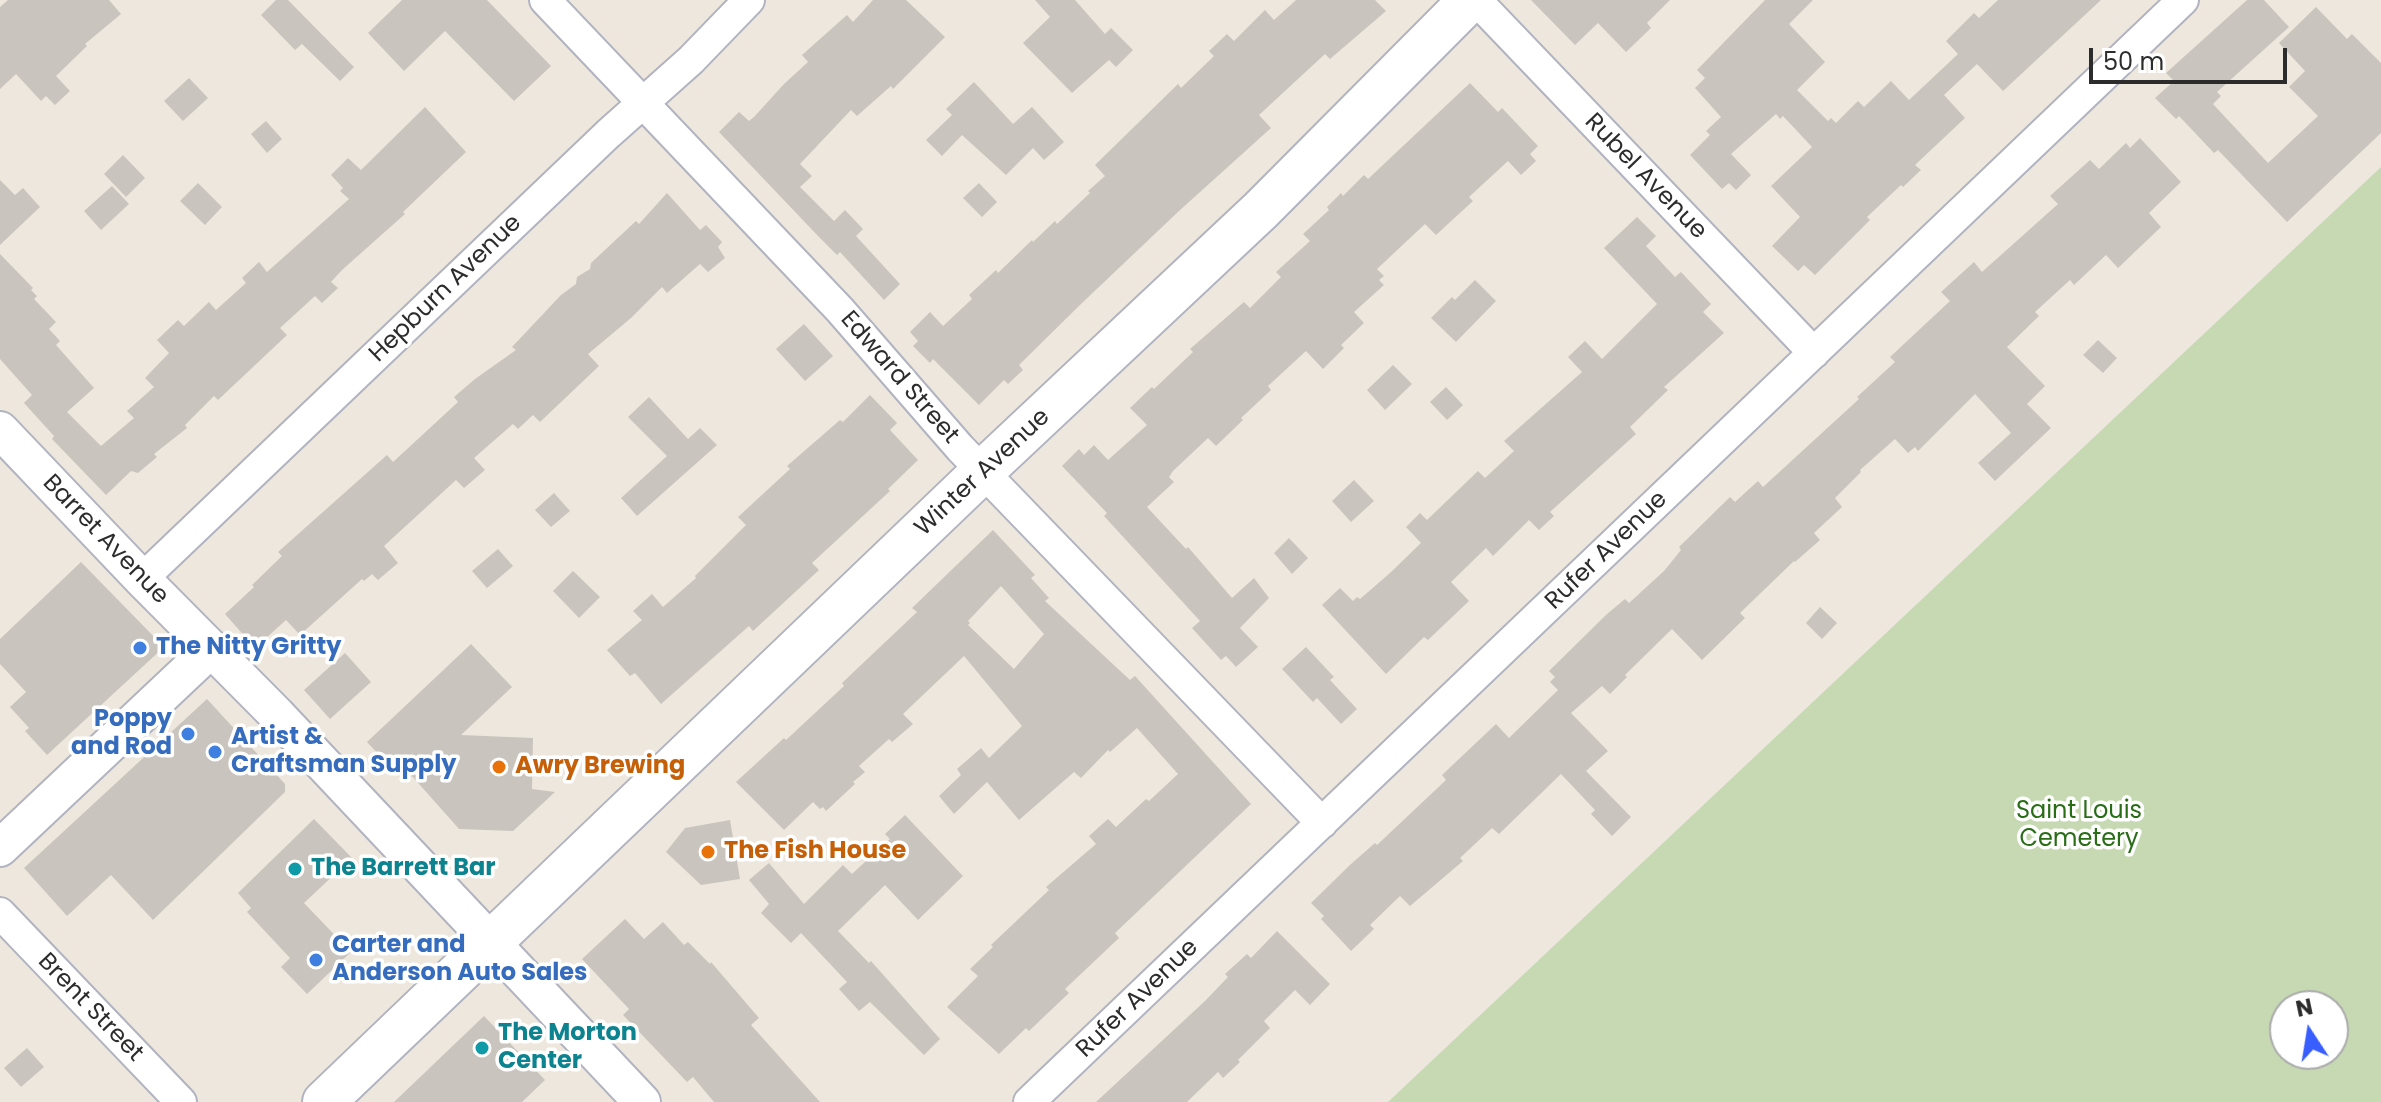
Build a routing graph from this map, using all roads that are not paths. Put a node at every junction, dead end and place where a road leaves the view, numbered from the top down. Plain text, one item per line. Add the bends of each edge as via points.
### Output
1 (545, 0) edge
2 (749, 0) edge
3 (1473, 0) edge
4 (2183, 0) edge
5 (642, 104) junction
6 (1814, 353) junction
7 (0, 430) edge
8 (983, 471) junction
9 (142, 579) junction
10 (211, 649) junction
11 (1322, 823) junction
12 (0, 848) edge
13 (0, 913) edge
14 (490, 941) junction
15 (181, 1102) edge
16 (324, 1102) edge
17 (642, 1102) edge
18 (1029, 1102) edge

1 - 5 street, Edward Street
2 - 5 street, Hepburn Avenue
3 - 6 street, Rubel Avenue
3 - 8 main road, Winter Avenue via 1261,210
4 - 6 street, Rufer Avenue
5 - 8 street, Edward Street via 840,310
5 - 9 street, Hepburn Avenue
6 - 11 street, Rufer Avenue
7 - 9 street, Barret Avenue
8 - 11 street, Edward Street
8 - 14 main road, Winter Avenue
9 - 10 street, Barret Avenue
10 - 12 street
10 - 14 street, Barret Avenue
11 - 18 street, Rufer Avenue
13 - 15 street, Brent Street
14 - 16 main road, Winter Avenue
14 - 17 street, Barret Avenue

